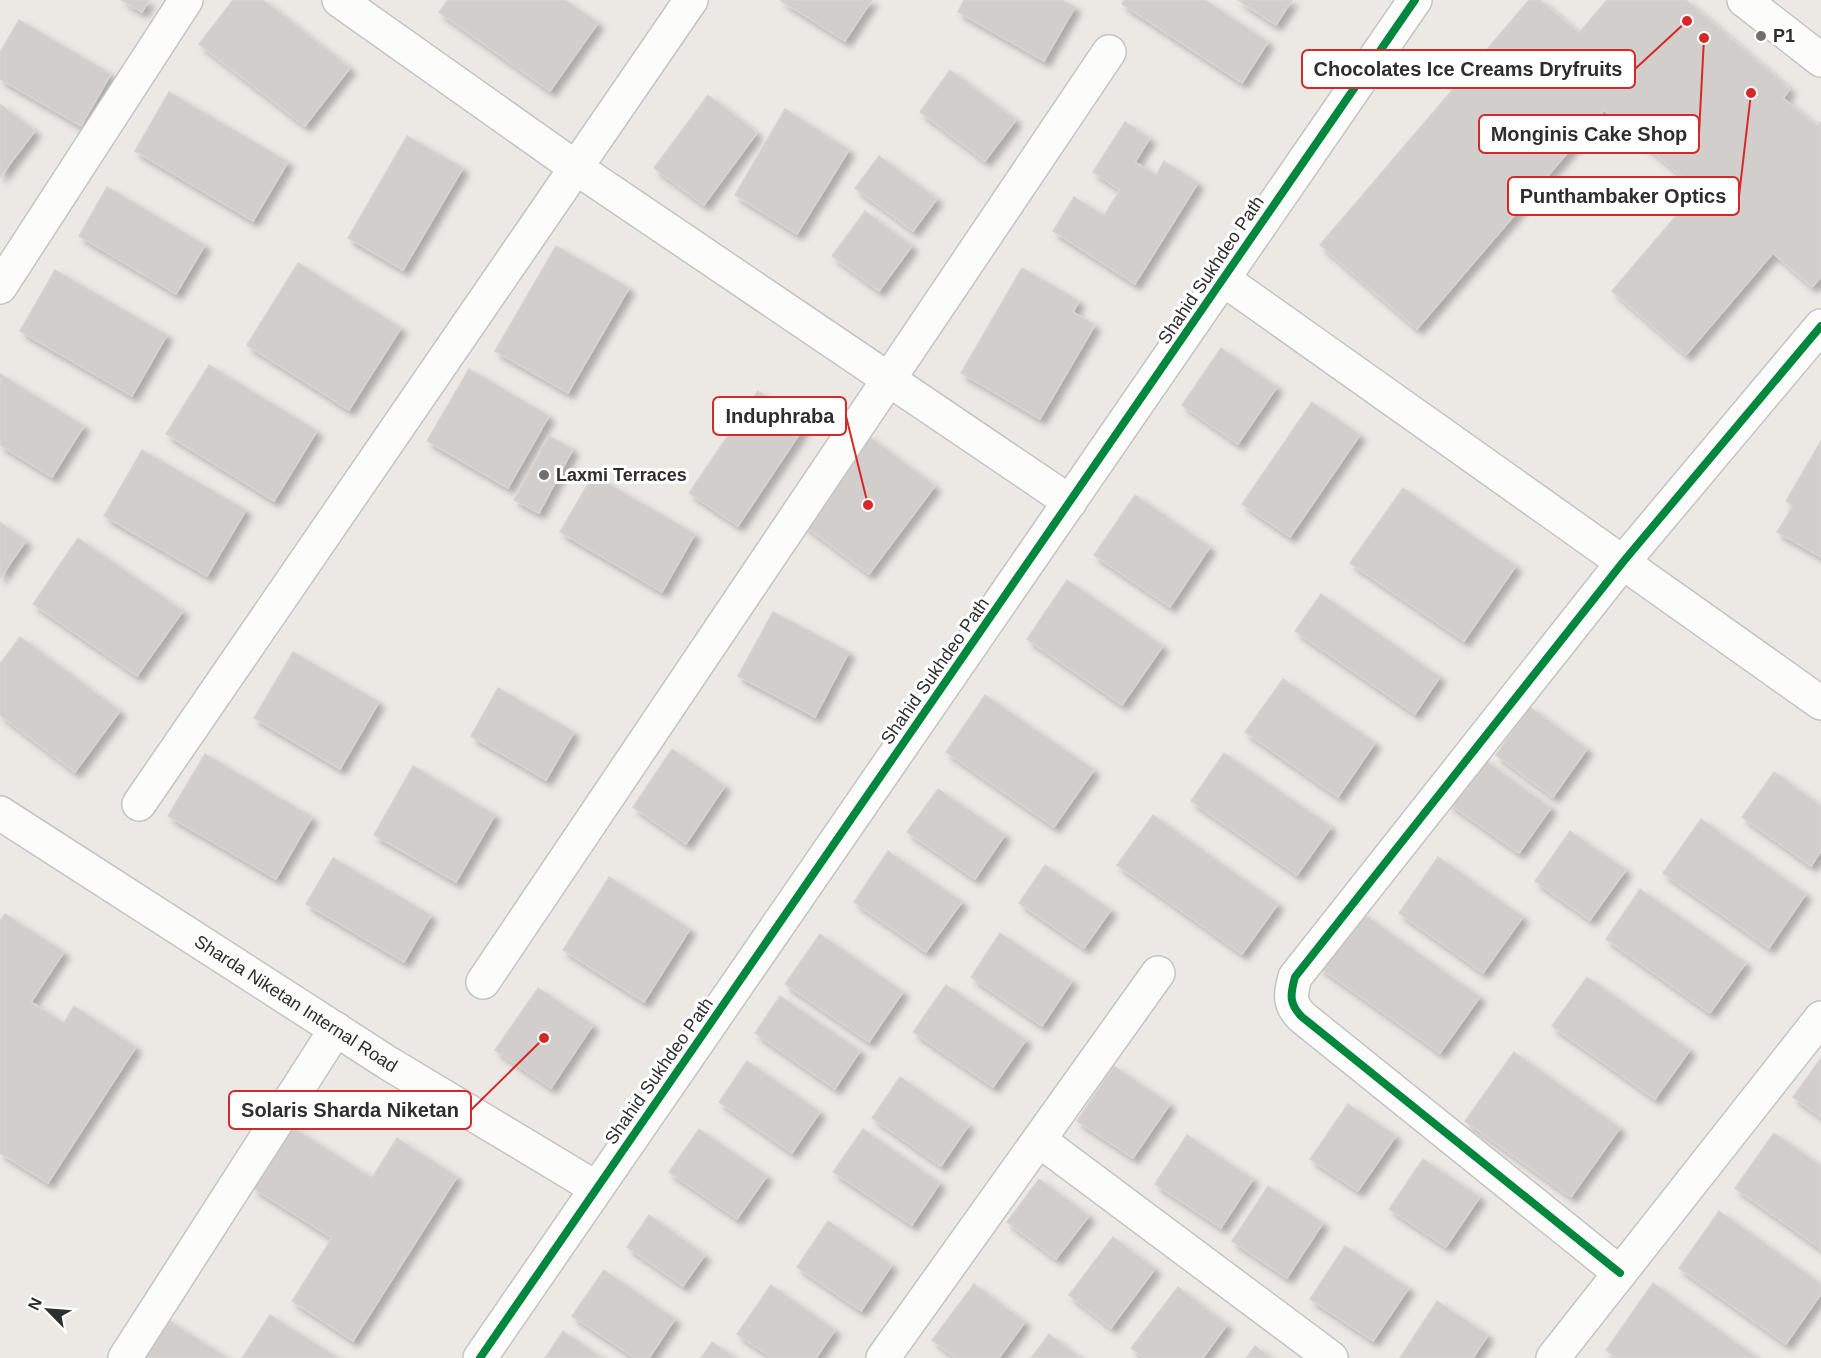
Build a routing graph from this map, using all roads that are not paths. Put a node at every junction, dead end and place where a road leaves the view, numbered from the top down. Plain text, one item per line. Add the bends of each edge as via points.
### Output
1 (186, 0) edge
2 (339, 0) edge
3 (692, 0) edge
4 (1415, 0) edge
5 (1744, 0) edge
6 (1109, 52) dead end
7 (1821, 60) edge
8 (576, 167) junction
9 (1223, 279) junction
10 (0, 287) edge
11 (1821, 326) edge
12 (888, 379) junction
13 (1070, 502) junction
14 (1623, 562) junction
15 (1821, 704) edge
16 (139, 804) dead end
17 (0, 813) edge
18 (1158, 973) dead end
19 (483, 982) dead end
20 (1821, 1018) edge
21 (336, 1029) junction
22 (1039, 1140) junction
23 (596, 1188) junction
24 (1620, 1273) junction
25 (886, 1357) edge
26 (125, 1358) edge
27 (480, 1358) edge
28 (1331, 1358) edge
29 (1553, 1358) edge

1 - 10 street
2 - 8 street
3 - 8 street
4 - 9 street, Shahid Sukhdeo Path
5 - 7 street
6 - 12 street
8 - 12 street
8 - 16 street
9 - 13 street, Shahid Sukhdeo Path
9 - 14 street
11 - 14 street
12 - 13 street
12 - 19 street
13 - 23 street, Shahid Sukhdeo Path
14 - 15 street
14 - 24 street via 1295,977 1291,1000 1302,1017
17 - 21 street, Sharda Niketan Internal Road
18 - 22 street
20 - 24 street
21 - 23 street, Sharda Niketan Internal Road
21 - 26 street
22 - 25 street
22 - 28 street
23 - 27 street, Shahid Sukhdeo Path
24 - 29 street

